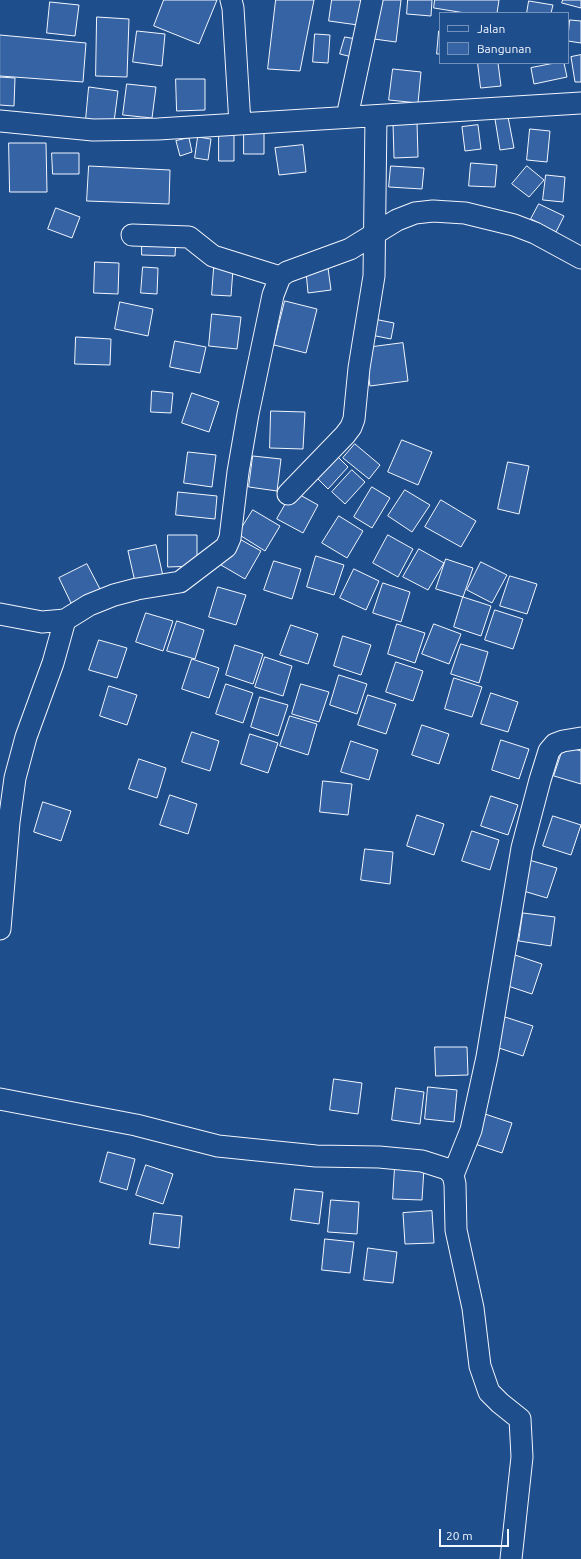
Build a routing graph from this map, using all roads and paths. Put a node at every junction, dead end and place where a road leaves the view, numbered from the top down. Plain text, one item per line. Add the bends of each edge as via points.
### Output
1 (231, 0) edge
2 (372, 0) edge
3 (581, 103) edge
4 (376, 116) junction
5 (347, 117) junction
6 (0, 121) edge
7 (240, 124) junction
8 (375, 224) junction
9 (132, 235) dead end
10 (581, 258) edge
11 (280, 277) junction
12 (288, 494) dead end
13 (0, 614) edge
14 (65, 620) junction
15 (581, 738) edge
16 (0, 929) edge
17 (0, 1099) edge
18 (453, 1175) junction
19 (511, 1559) edge

1 - 7 street
2 - 5 street
3 - 4 street
4 - 5 street
4 - 8 street
5 - 7 street
6 - 7 street via 92,130
8 - 10 street via 415,213 465,213 514,225
8 - 11 street via 350,249 287,272
8 - 12 street via 374,276 359,368 354,419 345,435
9 - 11 street via 189,237 213,256
11 - 14 street via 273,295 248,414 230,538 226,547 180,582 137,588 90,605
13 - 14 street via 42,622
14 - 16 street via 15,778
15 - 18 street via 555,744 549,751 544,766 522,848 487,1057 471,1130
17 - 18 street via 136,1125 218,1146 316,1156 422,1161 447,1168
18 - 19 street via 456,1230 473,1308 480,1366 489,1392 520,1419 522,1457

